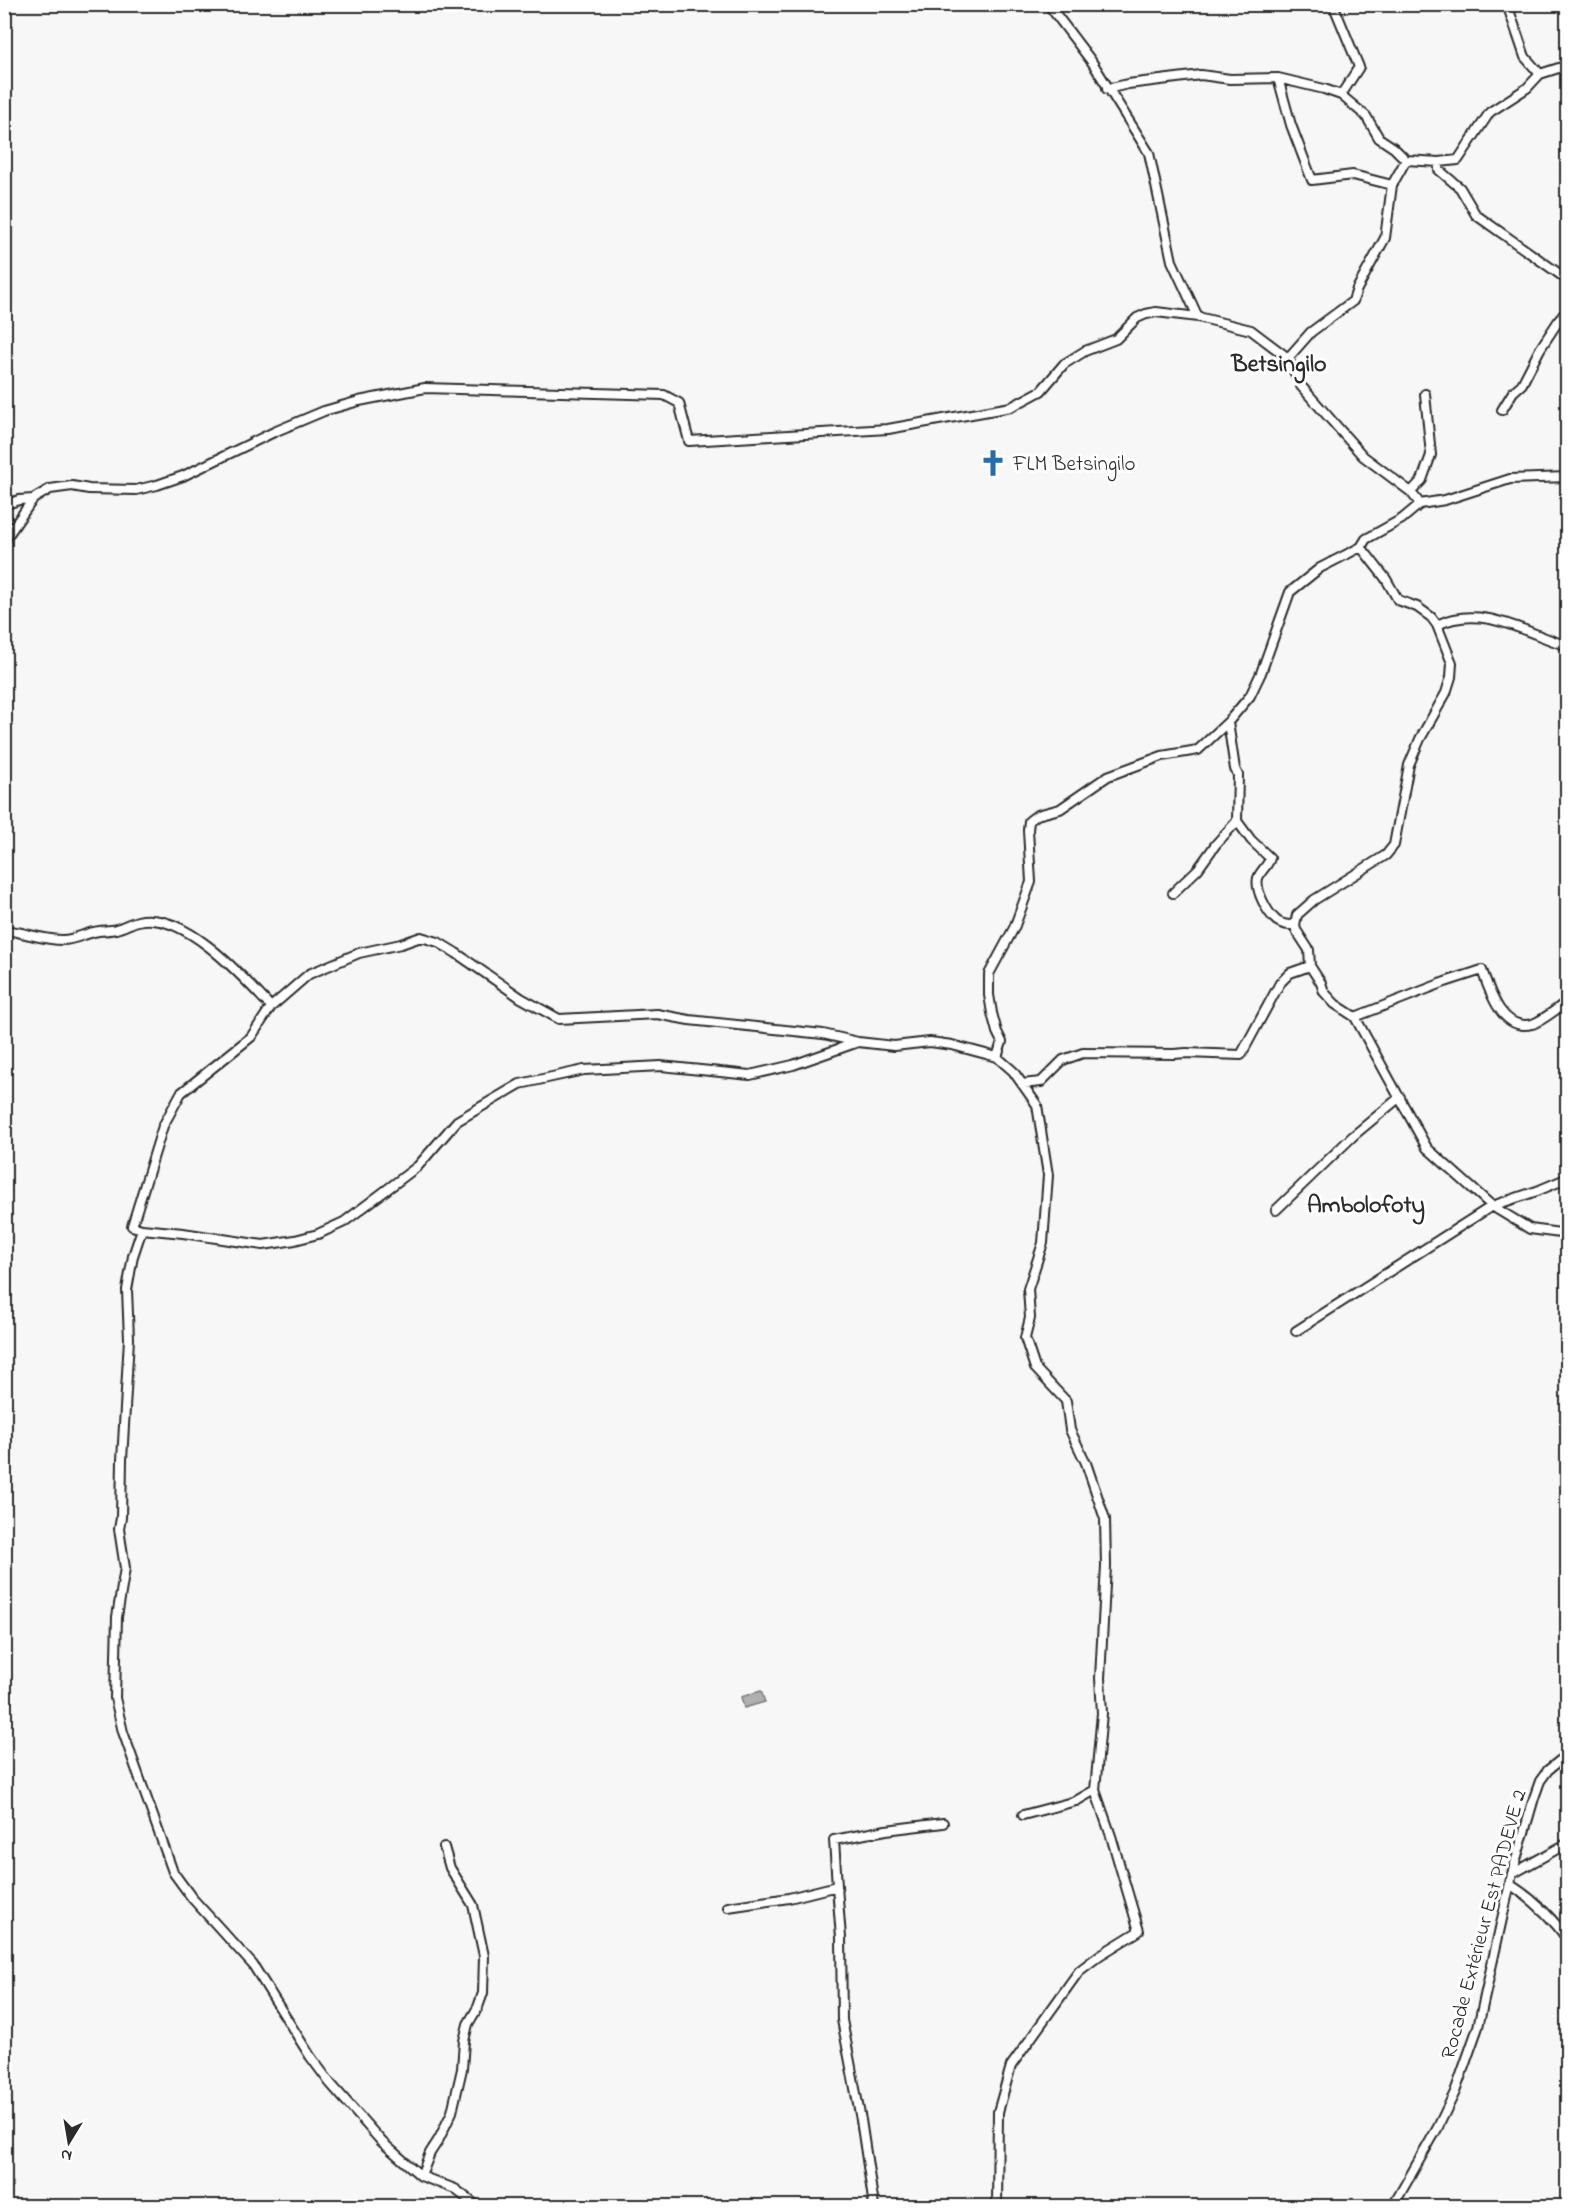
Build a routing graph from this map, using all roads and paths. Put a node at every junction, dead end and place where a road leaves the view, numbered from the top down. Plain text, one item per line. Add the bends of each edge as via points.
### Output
1 (1048, 4) edge
2 (1333, 4) edge
3 (1507, 4) edge
4 (1568, 65) edge
5 (1540, 74) junction
6 (1278, 78) junction
7 (1107, 89) junction
8 (1341, 95) junction
9 (1406, 160) junction
10 (1439, 162) junction
11 (1392, 185) junction
12 (1568, 280) edge
13 (1568, 311) edge
14 (1198, 317) junction
15 (1288, 358) junction
16 (1425, 394) dead end
17 (1503, 410) dead end
18 (1568, 477) edge
19 (1411, 492) junction
20 (33, 499) junction
21 (1420, 504) junction
22 (4, 505) edge
23 (4, 541) edge
24 (1361, 548) junction
25 (1437, 625) junction
26 (1568, 646) edge
27 (1228, 723) junction
28 (1238, 821) junction
29 (1173, 893) dead end
30 (1295, 925) junction
31 (4, 930) edge
32 (1310, 966) junction
33 (1568, 1001) edge
34 (272, 1007) junction
35 (1355, 1017) junction
36 (858, 1042) junction
37 (998, 1057) junction
38 (1022, 1084) junction
39 (1400, 1097) junction
40 (1568, 1178) edge
41 (1492, 1206) junction
42 (1276, 1210) dead end
43 (142, 1229) junction
44 (1568, 1234) edge
45 (1296, 1331) dead end
46 (1568, 1754) edge
47 (1095, 1790) junction
48 (1023, 1815) dead end
49 (943, 1823) dead end
50 (1568, 1843) edge
51 (444, 1847) dead end
52 (1512, 1874) junction
53 (1511, 1885) junction
54 (837, 1886) junction
55 (728, 1907) dead end
56 (1568, 1940) edge
57 (421, 2176) junction
58 (477, 2206) edge
59 (874, 2206) edge
60 (997, 2206) edge
61 (1393, 2206) edge

1 - 7 street via 1092,62
2 - 8 street via 1359,67
3 - 5 street via 1525,57
4 - 5 street
5 - 10 street via 1527,88 1490,112 1458,160
6 - 7 street via 1201,75
6 - 8 street
6 - 11 street via 1312,180 1353,174
7 - 14 street via 1149,153 1172,261
8 - 9 street via 1366,116 1379,138
9 - 10 street
9 - 11 street
10 - 12 street via 1439,170 1460,188 1476,215
11 - 15 street via 1384,238 1353,301 1311,332
13 - 17 street via 1539,349 1522,384
14 - 15 street via 1251,330
14 - 20 street via 1156,312 1137,318 1116,339 1064,364 1041,391 1011,407 888,429 689,441 679,404 664,395 425,388 324,411 157,485 136,490 62,487
15 - 19 street via 1301,386 1363,456
16 - 19 street via 1431,455 1422,480
18 - 21 street via 1510,479
19 - 21 street
20 - 22 street
20 - 23 street
21 - 24 street via 1366,539
24 - 25 street via 1398,600 1417,607
24 - 27 street via 1320,568 1290,592 1250,696
25 - 26 street via 1462,617 1493,619
25 - 30 street via 1452,663 1451,677 1409,765 1394,845 1386,855 1314,900 1297,915
27 - 28 street via 1238,775
27 - 37 street via 1198,750 1162,756 1108,776 1060,809 1029,821 1032,882 1014,928 989,974 992,1013 1002,1042
28 - 29 street via 1198,870
28 - 30 street via 1270,858 1257,880 1270,914 1278,922
30 - 32 street via 1309,950
31 - 34 street via 65,940 140,921 168,923 205,943
32 - 35 street via 1324,992
32 - 38 street via 1290,973 1280,983 1241,1055 1083,1053 1063,1060 1041,1082
33 - 35 street via 1532,1024 1510,1021 1494,1002 1482,970
34 - 36 street via 309,974 326,965 421,937 438,942 559,1019 657,1014 823,1034
34 - 43 street via 251,1037 181,1093 163,1126 132,1226
35 - 39 street
36 - 37 street via 894,1046 930,1042
36 - 43 street via 793,1065 750,1075 661,1066 584,1070 520,1084 457,1121 418,1166 344,1222 318,1234 263,1245
37 - 38 street
38 - 47 street via 1037,1105 1048,1175 1043,1243 1028,1289 1030,1318 1025,1338 1035,1368 1066,1401 1070,1430 1105,1519 1102,1713
39 - 41 street via 1427,1148
39 - 42 street
40 - 41 street
41 - 44 street via 1530,1229
41 - 45 street
43 - 57 street via 127,1290 129,1339 119,1529 125,1568 117,1617 116,1698 123,1732 173,1872 253,1965 330,2083 382,2142
46 - 52 street, Rocade Extérieur Est PADEVE 2 via 1540,1781
47 - 48 street via 1076,1801
47 - 60 street via 1139,1931 1079,1971 1011,2066 998,2112
49 - 54 street via 834,1840
50 - 52 street
51 - 57 street via 450,1868 473,1905 484,1956 483,1993 468,2024 452,2112
52 - 53 street, Rocade Extérieur Est PADEVE 2
53 - 56 street via 1546,1912
53 - 61 street, Rocade Extérieur Est PADEVE 2 via 1478,2026 1455,2092
54 - 55 street
54 - 59 street via 842,1938 842,2020
57 - 58 street via 455,2189

